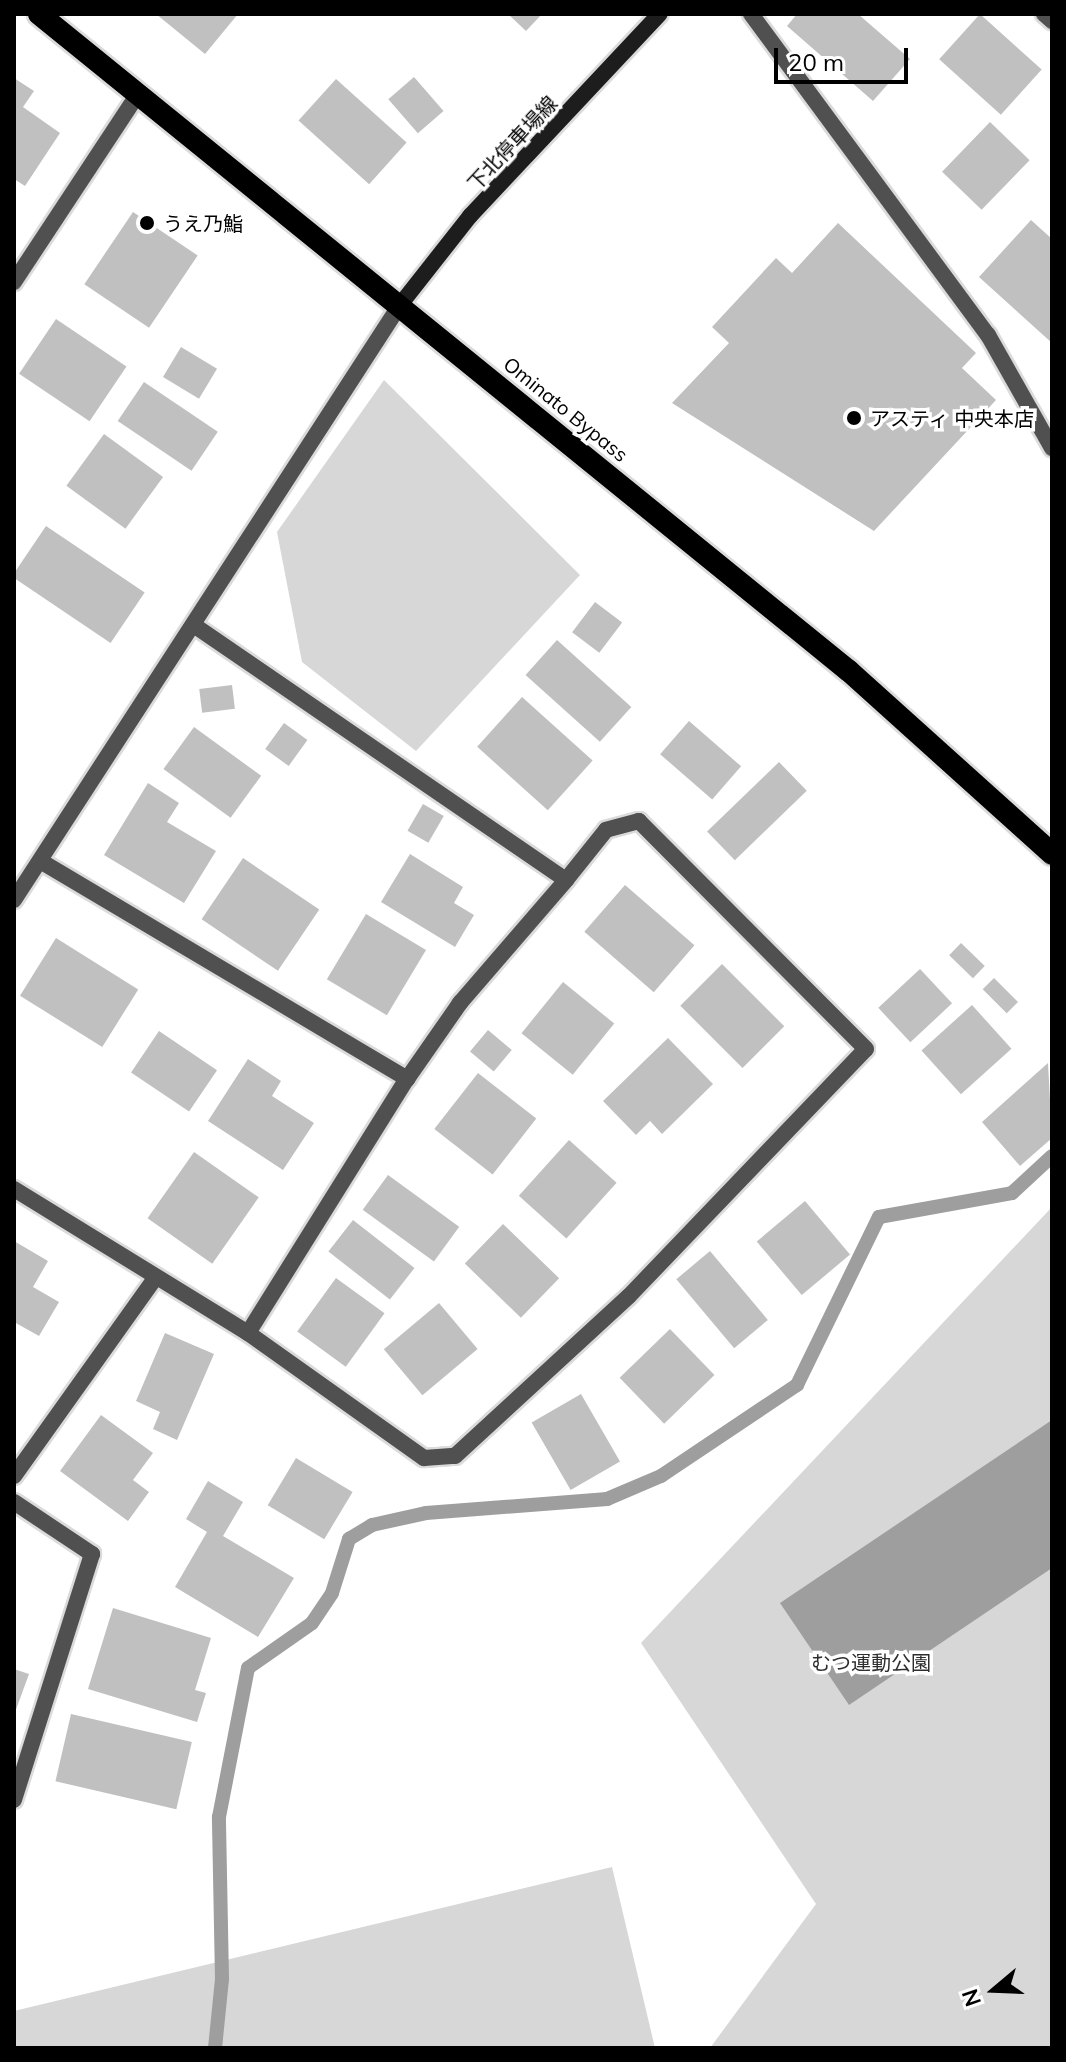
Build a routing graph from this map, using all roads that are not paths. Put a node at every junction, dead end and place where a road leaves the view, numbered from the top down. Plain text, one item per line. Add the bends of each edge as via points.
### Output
1 (660, 14) edge
2 (751, 14) edge
3 (1044, 14) edge
4 (47, 17) edge
5 (1052, 21) edge
6 (138, 94) junction
7 (14, 282) edge
8 (400, 305) junction
9 (1052, 448) edge
10 (196, 627) junction
11 (1052, 854) edge
12 (42, 862) junction
13 (566, 880) junction
14 (14, 900) edge
15 (407, 1079) junction
16 (14, 1189) edge
17 (155, 1278) junction
18 (248, 1333) junction
19 (14, 1476) edge
20 (14, 1502) edge
21 (14, 1800) edge

1 - 8 main road, 下北停車場線 via 470,216
2 - 9 street via 988,335
3 - 5 street
4 - 6 highway, Ominato Bypass
6 - 7 street
6 - 8 highway, Ominato Bypass
8 - 10 street
8 - 11 highway, Ominato Bypass via 849,671
10 - 12 street
10 - 13 street
12 - 14 street
12 - 15 street
13 - 15 street via 460,1003
13 - 18 street via 606,830 639,821 866,1049 629,1296 455,1456 424,1458
15 - 18 street
16 - 17 street
17 - 18 street
17 - 19 street
20 - 21 street via 92,1554

